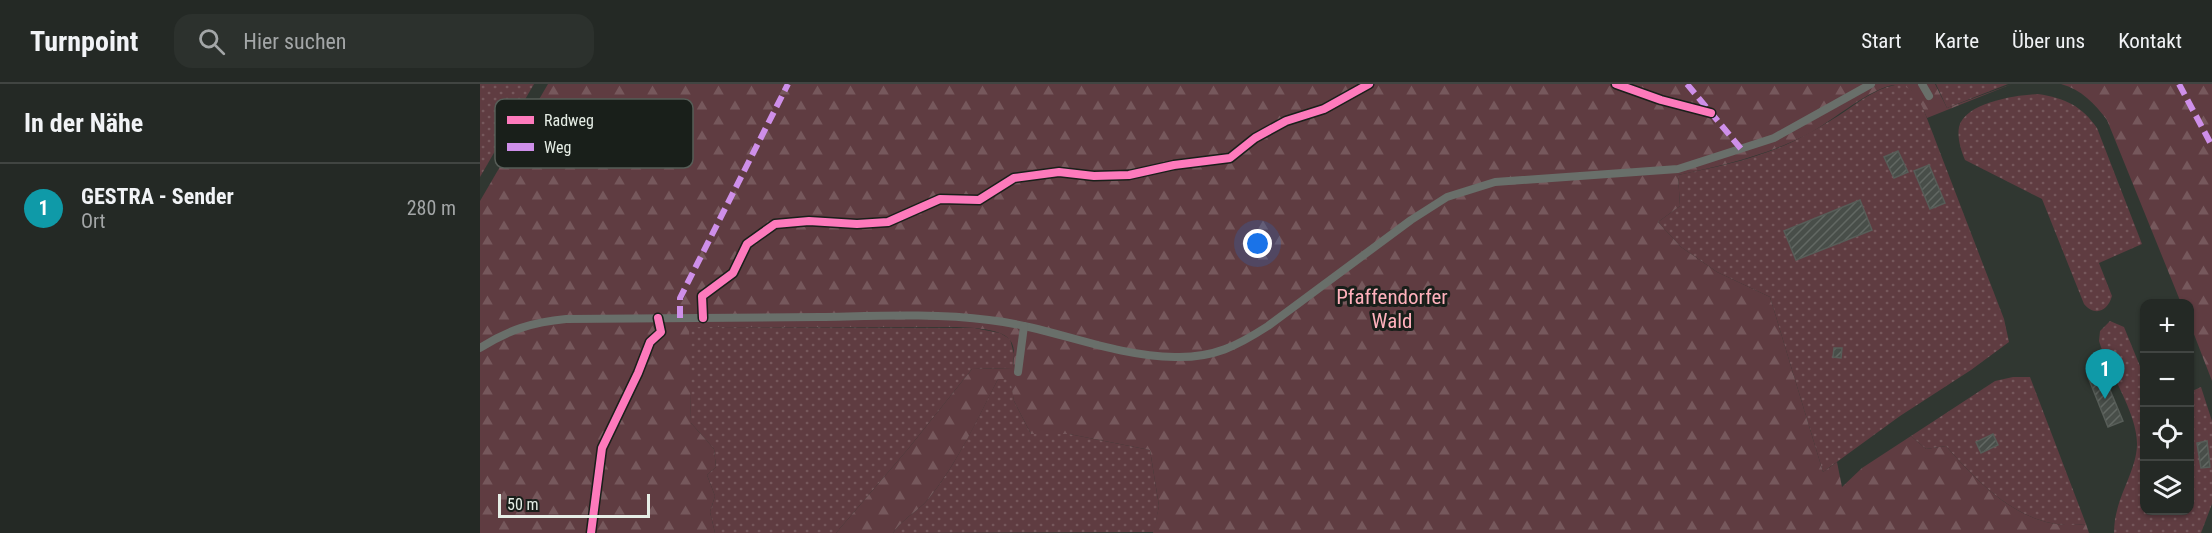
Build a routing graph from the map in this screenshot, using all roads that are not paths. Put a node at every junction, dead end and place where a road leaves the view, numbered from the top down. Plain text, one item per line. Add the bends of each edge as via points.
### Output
1 (1871, 84) edge
2 (1922, 84) edge
3 (1929, 96) dead end
4 (1024, 326) junction
5 (480, 348) edge
6 (1018, 372) dead end

1 - 4 lane via 1774,138 1678,169 1495,182 1447,197 1268,326 1216,354 1174,357 1113,351
2 - 3 lane
4 - 5 lane via 904,316 566,319 517,328
4 - 6 lane

